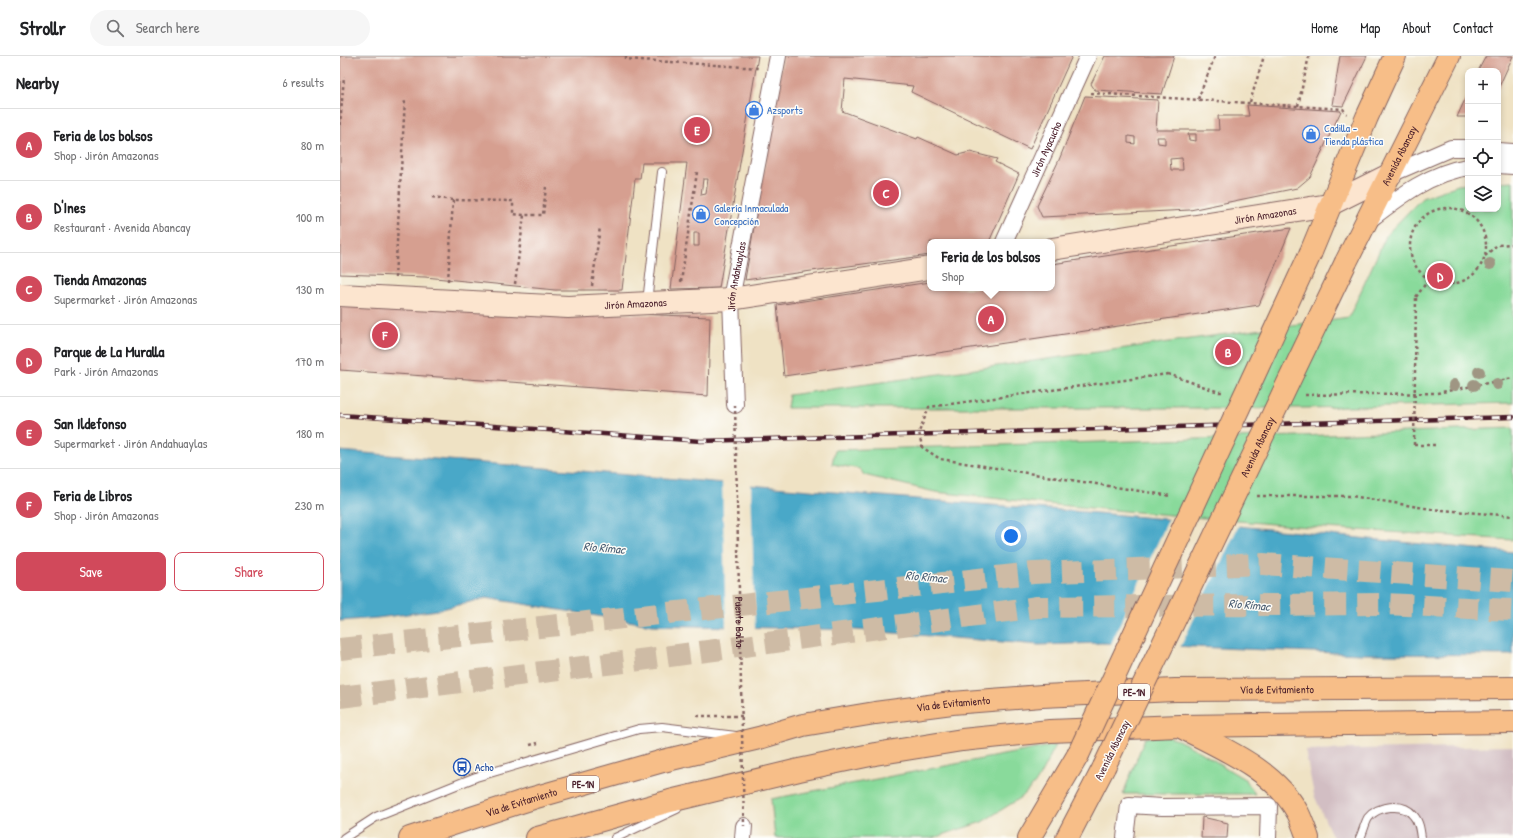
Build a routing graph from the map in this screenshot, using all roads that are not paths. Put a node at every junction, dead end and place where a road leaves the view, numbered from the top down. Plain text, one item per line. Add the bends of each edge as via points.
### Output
1 (1088, 56) edge
2 (1395, 56) edge
3 (1449, 56) edge
4 (777, 62) edge
5 (1451, 148) junction
6 (1465, 148) edge
7 (1501, 151) edge
8 (1513, 152) edge
9 (1501, 165) edge
10 (1513, 166) edge
11 (1465, 168) edge
12 (1452, 171) junction
13 (662, 172) dead end
14 (1391, 174) junction
15 (1329, 205) junction
16 (1364, 224) junction
17 (1005, 239) edge
18 (1055, 249) edge
19 (927, 268) edge
20 (340, 295) edge
21 (731, 299) junction
22 (647, 303) junction
23 (735, 405) road end
24 (1513, 688) edge
25 (1513, 722) edge
26 (1180, 726) junction
27 (759, 738) junction
28 (717, 790) junction
29 (1029, 835) edge
30 (1068, 836) edge
31 (344, 838) edge
32 (410, 838) edge
33 (537, 838) edge
34 (615, 838) edge
35 (1125, 838) edge
36 (1268, 838) edge
37 (1308, 838) edge
38 (1360, 838) edge
39 (1421, 838) edge

1 - 17 street, Jirón Ayacucho
2 - 15 main road
3 - 14 main road, Avenida Abancay
4 - 21 street, Jirón Andahuaylas
5 - 6 street, Jirón Amazonas
5 - 12 street
5 - 14 street, Jirón Amazonas
7 - 8 street
9 - 10 street
11 - 12 street
12 - 16 street via 1420,184
13 - 22 lane
14 - 15 street, Jirón Amazonas
14 - 16 main road, Avenida Abancay
15 - 18 street, Jirón Amazonas
15 - 29 main road, bridge via 1311,252 1078,755
16 - 30 main road, Avenida Abancay, bridge via 1104,767
19 - 21 street, Jirón Amazonas
20 - 22 street, Jirón Amazonas via 568,307
21 - 22 street, Jirón Amazonas
21 - 23 street, Jirón Andahuaylas
24 - 27 main road, Vía de Evitamiento / PE-1N via 1175,690 1042,696 875,712 803,725
25 - 26 main road
26 - 28 main road via 1050,731 962,740 875,754
26 - 37 main road via 1254,766 1280,789 1297,812
27 - 31 lane via 662,727 639,729 476,777 376,817
27 - 32 main road, Vía de Evitamiento / PE-1N via 663,761 533,798
28 - 33 main road
28 - 34 lane
35 - 36 street via 1129,805 1270,806
38 - 39 lane via 1368,818 1379,809 1401,807 1413,814 1420,828

